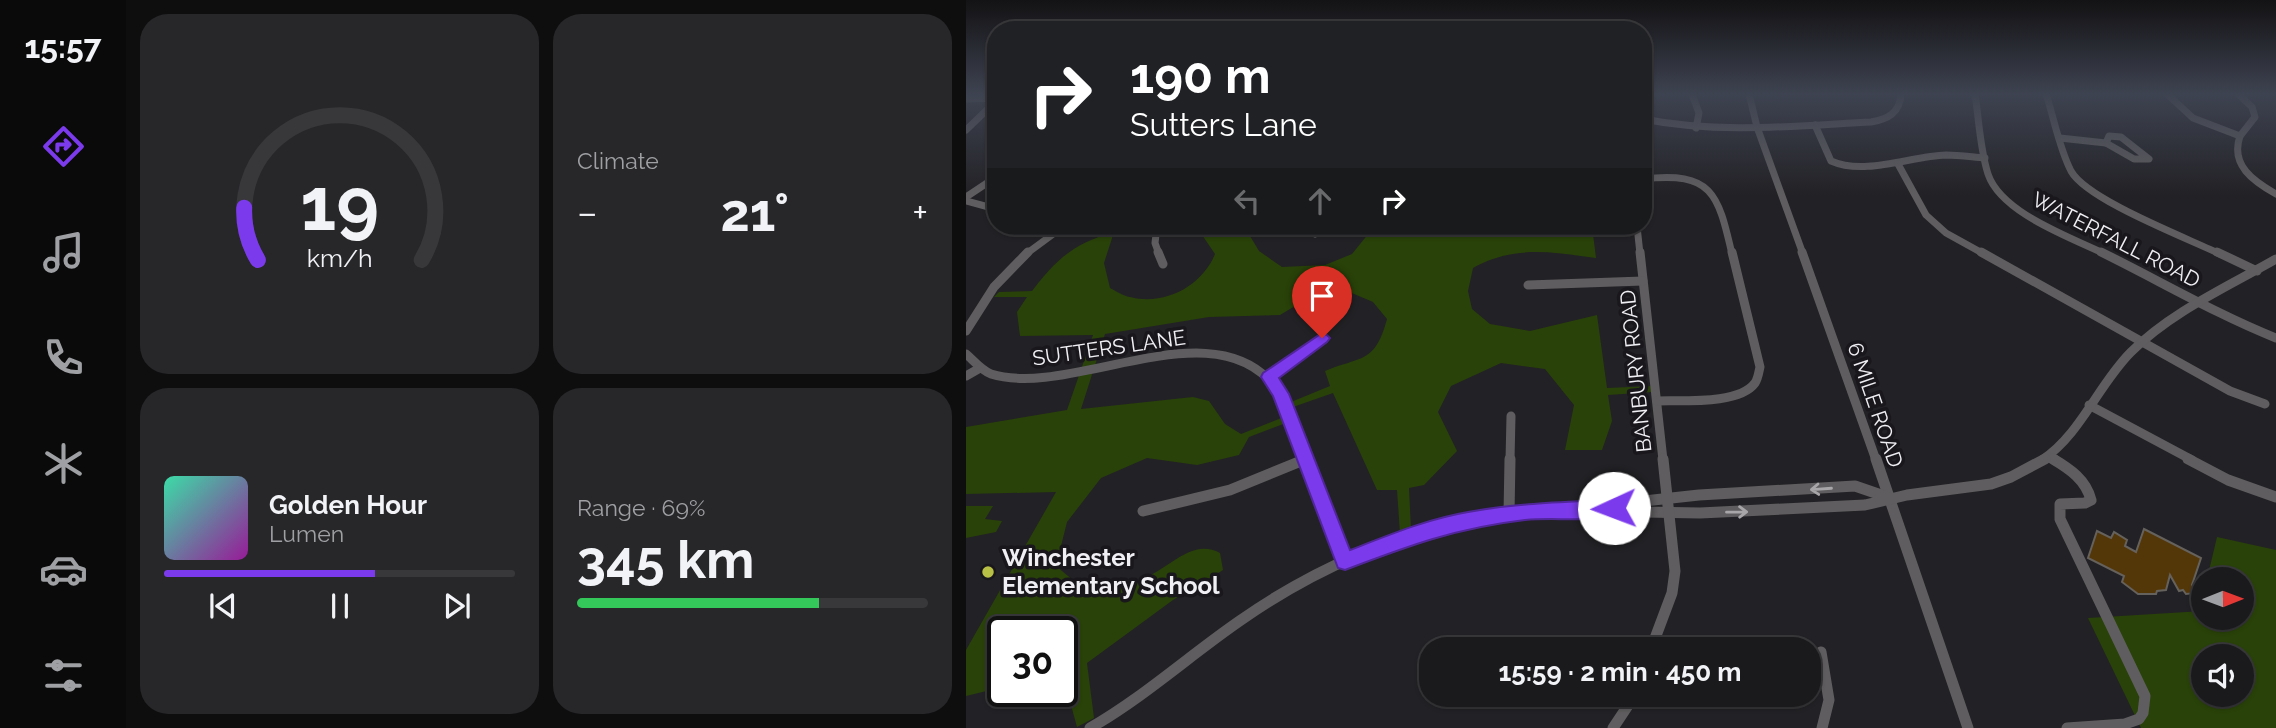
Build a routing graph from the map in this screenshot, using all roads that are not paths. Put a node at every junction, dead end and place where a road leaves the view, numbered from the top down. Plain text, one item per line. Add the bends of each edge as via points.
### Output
1 (1757, 128) edge
2 (1816, 128) edge
3 (1980, 128) edge
4 (2057, 128) edge
5 (2219, 128) edge
6 (2246, 128) edge
7 (2240, 136) junction
8 (2060, 138) junction
9 (2106, 143) junction
10 (1985, 158) junction
11 (1898, 164) junction
12 (1652, 178) edge
13 (987, 184) edge
14 (2276, 194) edge
15 (966, 199) edge
16 (987, 206) edge
17 (1048, 235) edge
18 (1156, 235) edge
19 (1638, 235) edge
20 (2276, 259) edge
21 (1163, 264) dead end
22 (2257, 271) junction
23 (1643, 281) junction
24 (1528, 285) dead end
25 (2201, 304) junction
26 (966, 331) edge
27 (1322, 338) dead end
28 (2276, 338) edge
29 (2144, 341) junction
30 (966, 354) edge
31 (980, 368) junction
32 (966, 376) edge
33 (1269, 377) junction
34 (1657, 401) junction
35 (2265, 404) dead end
36 (2089, 405) junction
37 (1511, 416) dead end
38 (2049, 456) junction
39 (1306, 459) junction
40 (1887, 497) junction
41 (2276, 497) edge
42 (1667, 499) junction
43 (1631, 507) junction
44 (1143, 512) dead end
45 (1669, 513) junction
46 (1509, 514) junction
47 (1345, 561) junction
48 (1655, 637) edge
49 (1821, 652) dead end
50 (1628, 707) edge
51 (1619, 726) edge
52 (1094, 727) edge
53 (1822, 728) edge
54 (1968, 728) edge
55 (2067, 728) edge

1 - 40 street, 6 MILE ROAD via 1842,358
2 - 11 street via 1832,161 1828,165 1834,169
3 - 10 street, WATERFALL ROAD
4 - 8 street
5 - 7 street
6 - 7 street
7 - 14 street via 2236,152 2240,165
8 - 9 street
8 - 22 street via 2071,172 2086,188
9 - 9 street via 2134,159 2149,159 2119,136 2109,136
10 - 11 street via 1945,155
10 - 25 street, WATERFALL ROAD via 1992,184 2016,208
11 - 29 street via 1926,215 1941,229
12 - 34 street via 1688,180 1717,198 1760,367 1755,383 1733,396
13 - 15 street
15 - 16 street
17 - 26 street via 1022,256
18 - 21 street
19 - 23 street, BANBURY ROAD
20 - 22 street
22 - 25 street
23 - 24 street
23 - 34 street, BANBURY ROAD
25 - 28 street, WATERFALL ROAD
25 - 29 street
27 - 33 street
29 - 35 street via 2230,391
29 - 36 street via 2119,364
30 - 31 street
31 - 32 street
31 - 33 street, SUTTERS LANE via 999,376 1027,377 1202,353 1242,360
33 - 39 street via 1281,394
34 - 42 street, BANBURY ROAD
36 - 38 street
36 - 41 street via 2228,480
37 - 46 street
38 - 40 street via 1990,485
38 - 55 street via 2088,489 2091,500 2060,504 2060,519 2146,701 2138,720 2124,725
39 - 44 street via 1230,490
39 - 47 street
40 -> 42 street via 1855,486
45 -> 40 street via 1865,506
40 - 54 street, 6 MILE ROAD
42 - 43 street
42 - 45 street, BANBURY ROAD
43 - 45 street
43 - 46 street
45 - 48 street, BANBURY ROAD via 1675,580
46 - 47 street via 1426,530
47 - 52 street via 1262,606
49 - 53 street via 1829,700
50 - 51 street

